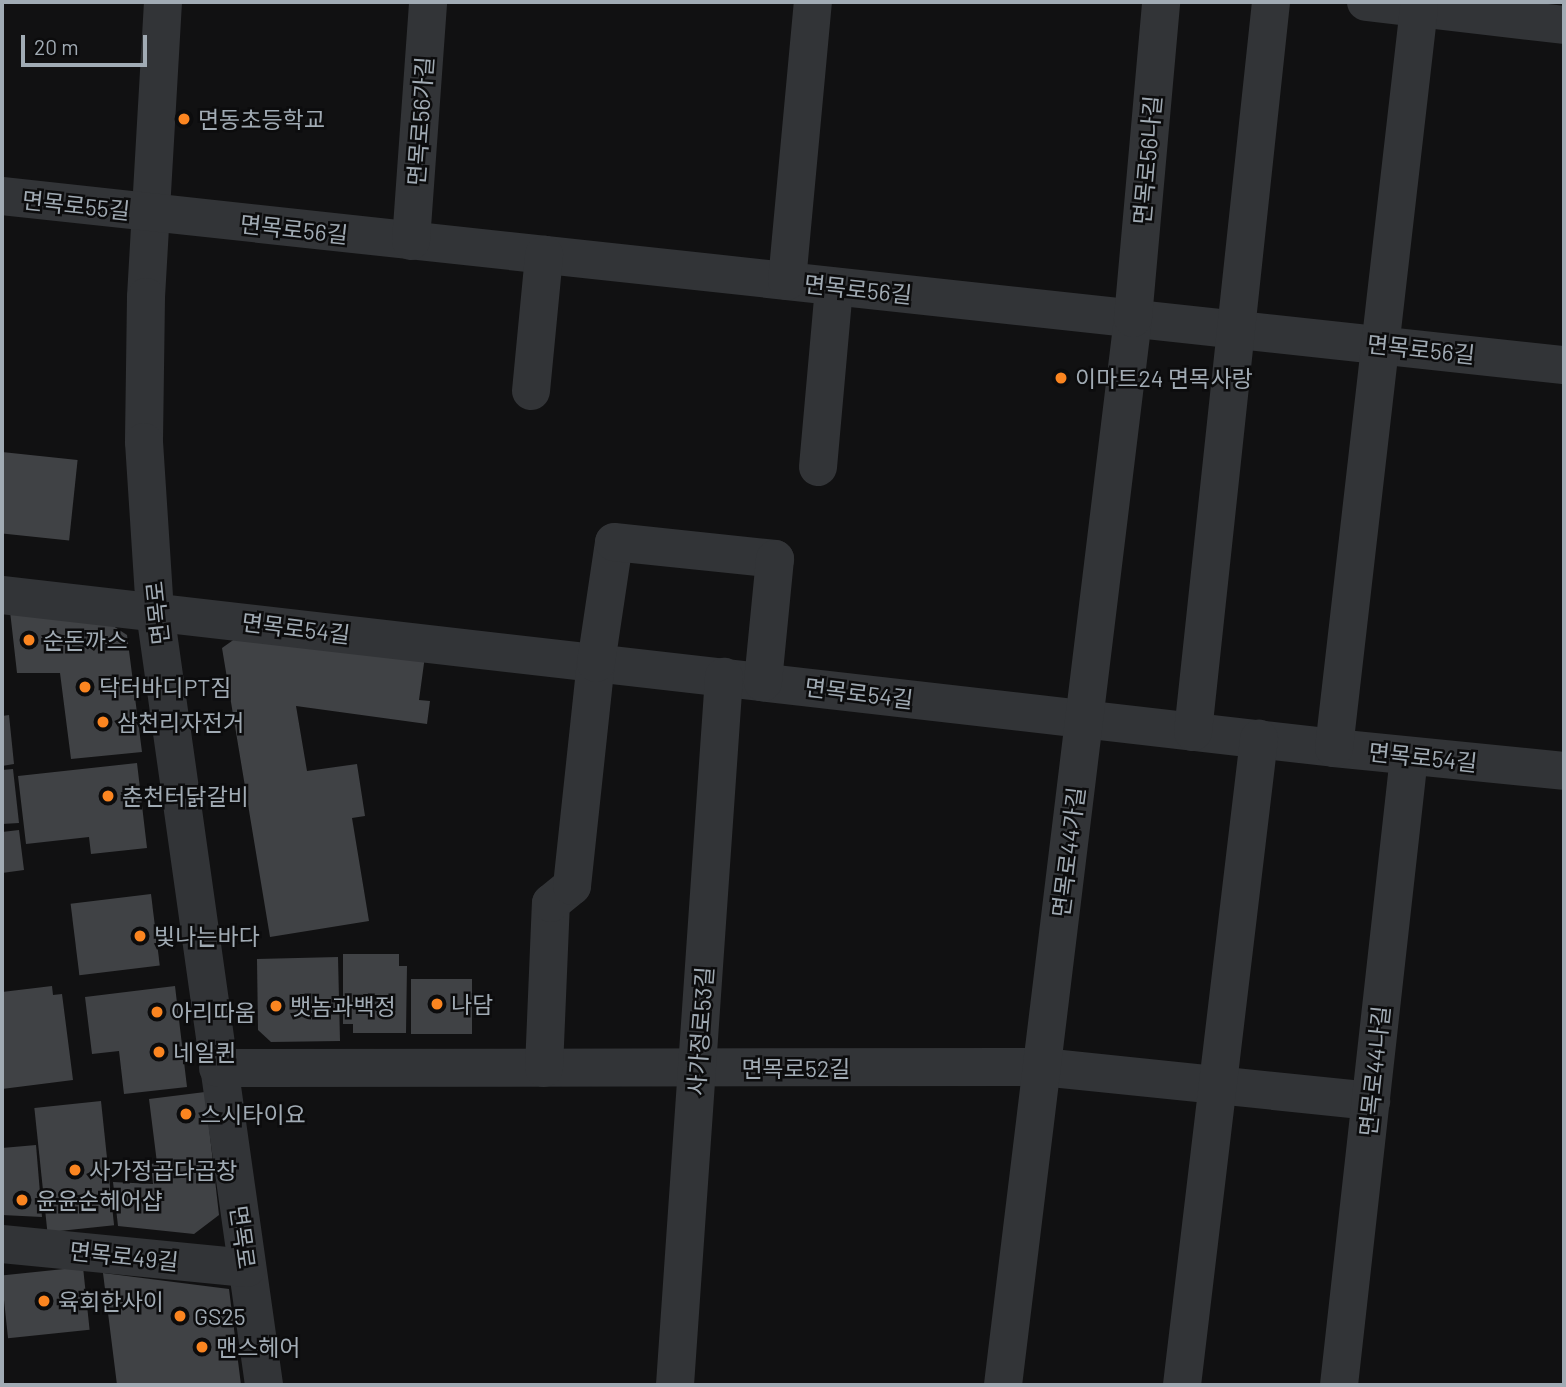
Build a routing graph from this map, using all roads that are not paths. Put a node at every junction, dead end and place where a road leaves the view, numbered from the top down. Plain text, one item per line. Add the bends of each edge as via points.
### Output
1 (163, 2) edge
2 (428, 2) edge
3 (813, 2) edge
4 (1161, 2) edge
5 (1271, 2) edge
6 (1366, 2) edge
7 (1419, 8) junction
8 (1564, 25) edge
9 (2, 196) edge
10 (151, 213) junction
11 (411, 241) junction
12 (544, 255) junction
13 (788, 281) junction
14 (834, 287) junction
15 (1133, 318) junction
16 (1236, 330) junction
17 (1380, 345) junction
18 (1564, 365) edge
19 (531, 391) dead end
20 (818, 467) dead end
21 (2, 595) edge
22 (155, 612) junction
23 (596, 663) junction
24 (724, 677) junction
25 (763, 682) junction
26 (1084, 719) junction
27 (1193, 732) junction
28 (1259, 739) junction
29 (1334, 748) junction
30 (1409, 757) junction
31 (1564, 771) edge
32 (1042, 1067) junction
33 (218, 1068) junction
34 (544, 1068) junction
35 (697, 1068) junction
36 (1216, 1085) junction
37 (1371, 1101) junction
38 (2, 1244) edge
39 (247, 1268) junction
40 (264, 1385) edge
41 (675, 1385) edge
42 (1003, 1385) edge
43 (1182, 1385) edge
44 (1339, 1385) edge

1 - 10 street, 면목로
2 - 11 street, 면목로56가길
3 - 13 street
4 - 15 street, 면목로56나길
5 - 16 street
6 - 7 street
7 - 8 street
7 - 17 street
9 - 10 street, 면목로55길
10 - 11 street, 면목로56길
10 - 22 street, 면목로 via 144,442
11 - 12 street, 면목로56길
12 - 13 street, 면목로56길
12 - 19 street
13 - 14 street, 면목로56길
14 - 15 street, 면목로56길
14 - 20 street
15 - 16 street, 면목로56길
15 - 26 street, 면목로44가길
16 - 17 street, 면목로56길
16 - 27 street
17 - 18 street, 면목로56길
17 - 29 street
21 - 22 street, 면목로54길
22 - 23 street, 면목로54길
22 - 33 street, 면목로
23 - 24 street, 면목로54길
23 - 25 street via 614,542 775,559
23 - 34 street via 572,886 551,903
24 - 25 street, 면목로54길
24 - 35 street, 사가정로53길
25 - 26 street, 면목로54길
26 - 27 street, 면목로54길
26 - 32 street, 면목로44가길
27 - 28 street, 면목로54길
28 - 29 street, 면목로54길
28 - 36 street
29 - 30 street, 면목로54길
30 - 31 street, 면목로54길
30 - 37 street, 면목로44나길
32 - 35 street, 면목로52길
32 - 36 street, 면목로52길
32 - 42 street, 면목로44가길
33 - 34 street, 면목로52길
33 - 39 street, 면목로
34 - 35 street, 면목로52길
35 - 41 street, 사가정로53길
36 - 37 street, 면목로52길
36 - 43 street
37 - 44 street, 면목로44나길
38 - 39 street, 면목로49길
39 - 40 street, 면목로

